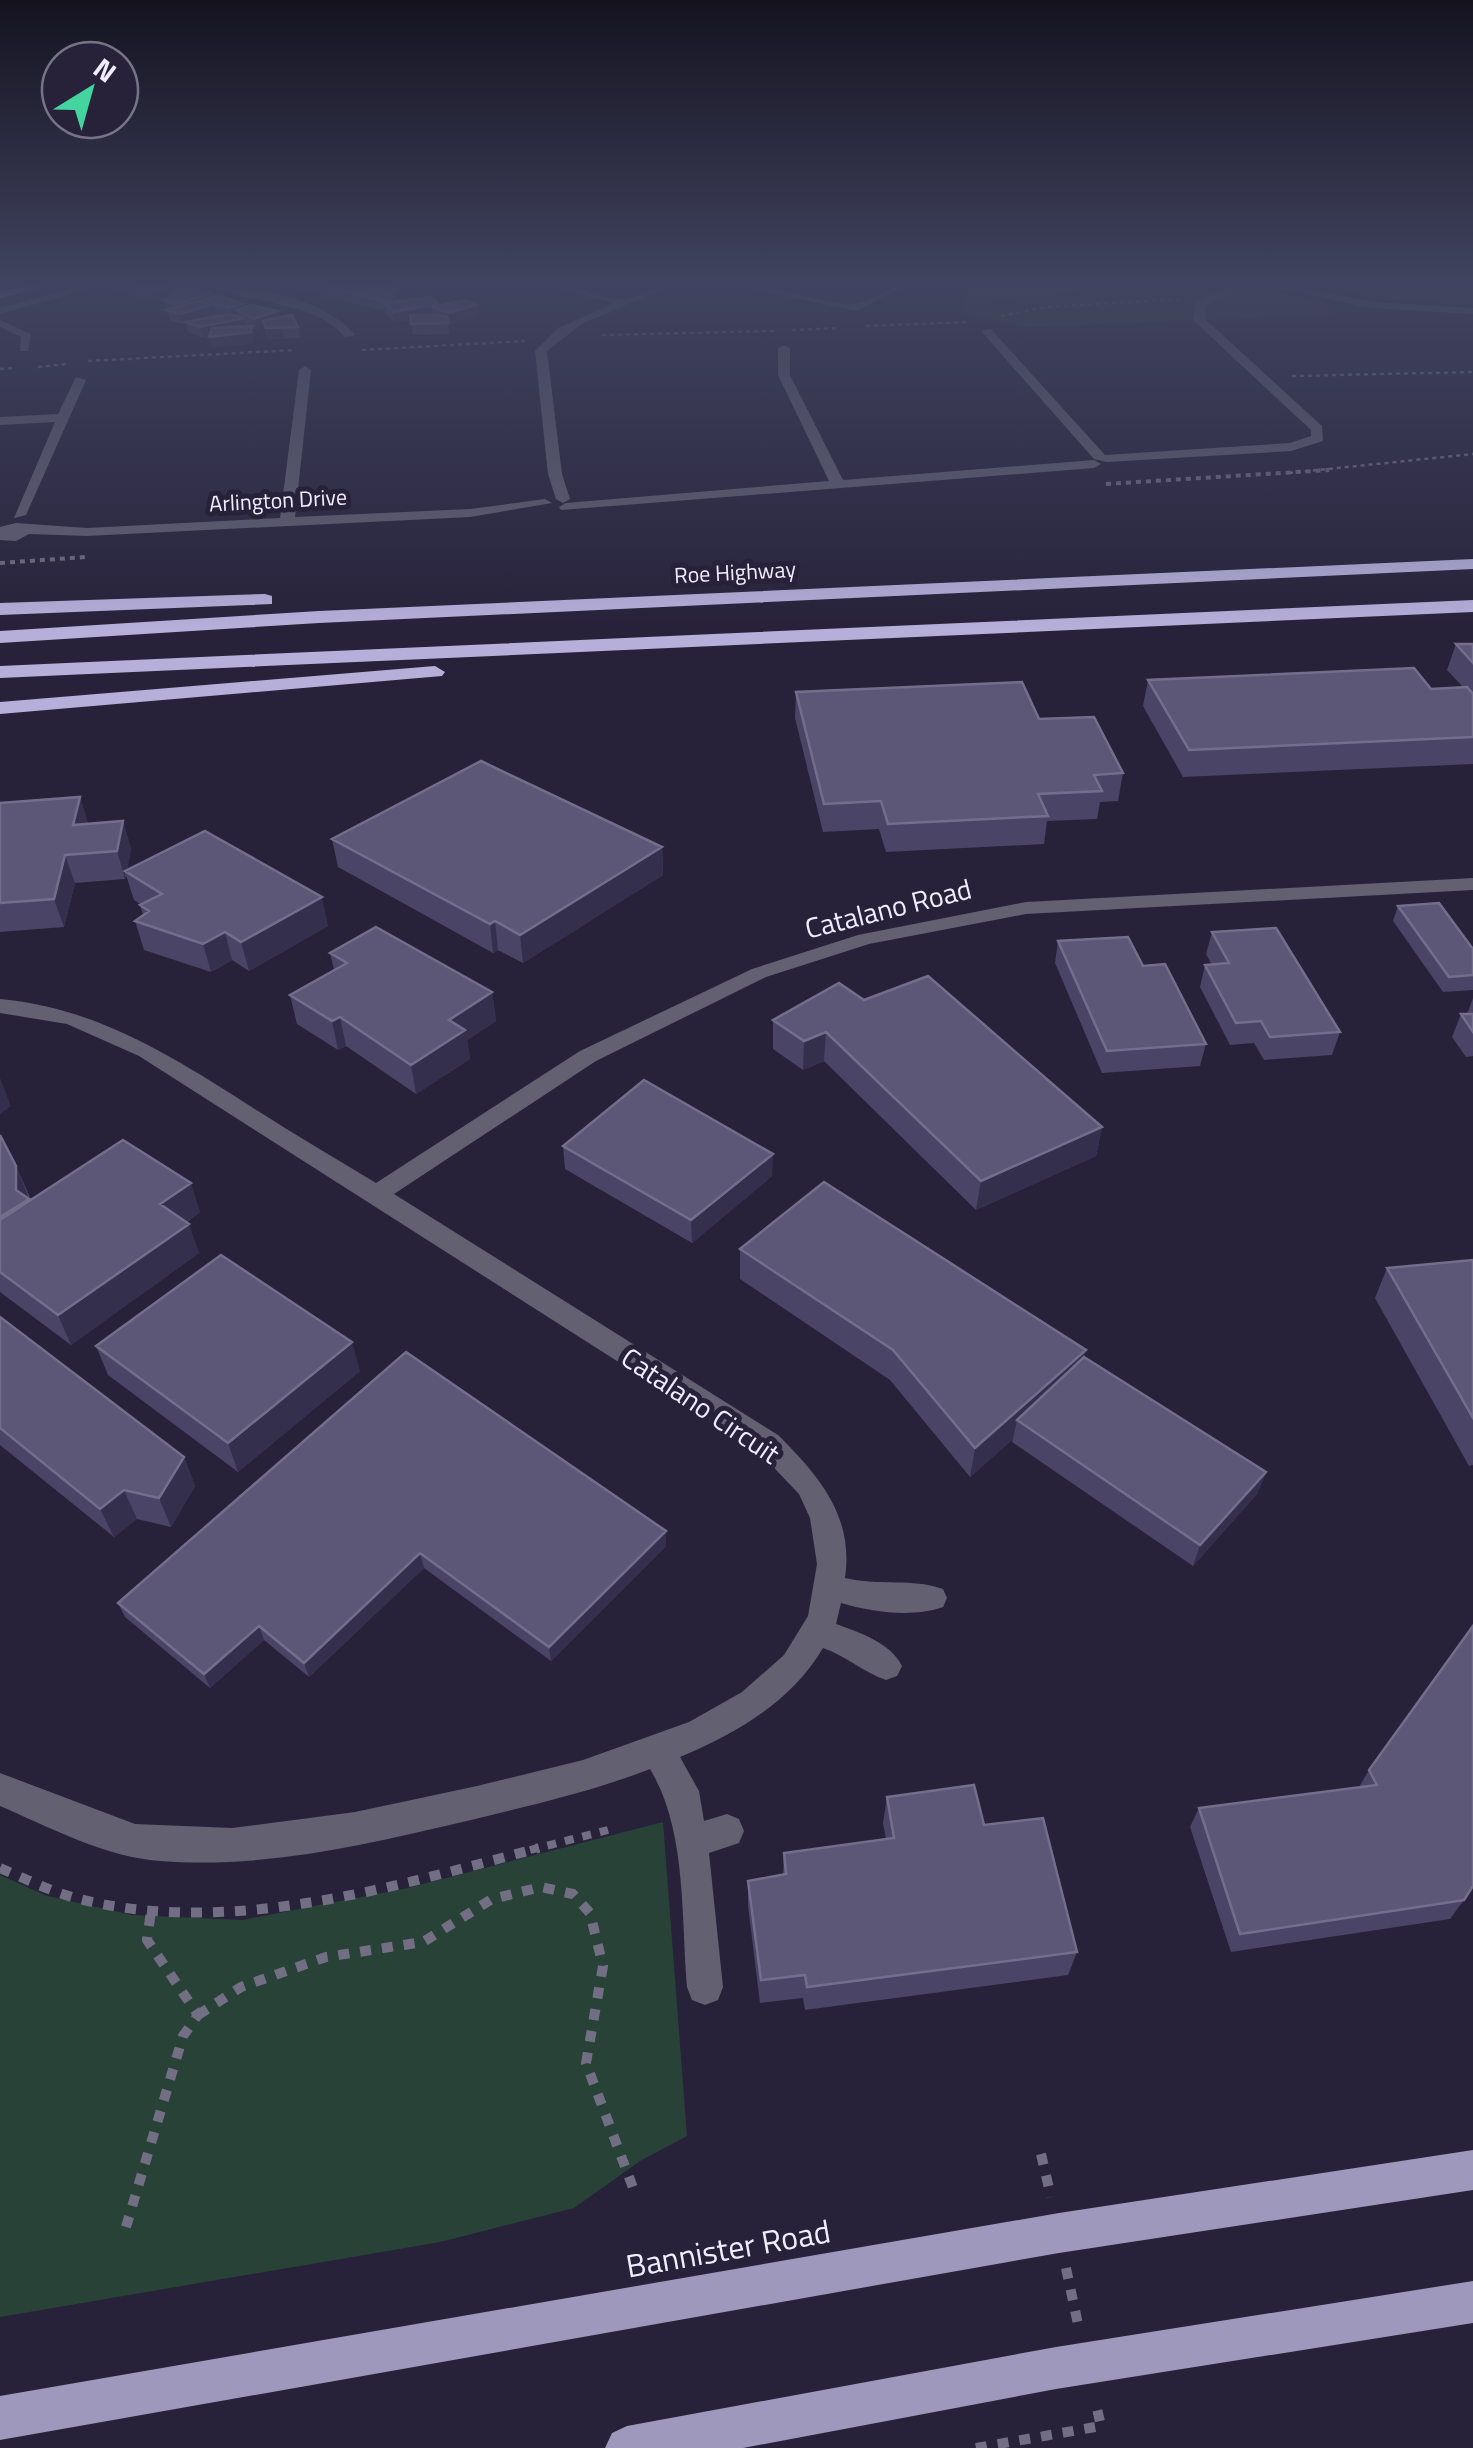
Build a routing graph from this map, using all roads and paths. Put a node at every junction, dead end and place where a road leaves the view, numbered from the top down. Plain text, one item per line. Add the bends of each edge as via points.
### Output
1 (71, 400) edge
2 (301, 400) edge
3 (545, 400) edge
4 (796, 400) edge
5 (1050, 400) edge
6 (1286, 400) edge
7 (63, 418) junction
8 (0, 421) edge
9 (1095, 458) junction
10 (837, 483) junction
11 (558, 503) junction
12 (286, 522) junction
13 (10, 531) edge
14 (1473, 564) edge
15 (958, 586) junction
16 (1473, 606) edge
17 (0, 608) edge
18 (896, 632) junction
19 (0, 637) edge
20 (0, 672) edge
21 (0, 708) edge
22 (1473, 884) edge
23 (0, 1006) edge
24 (377, 1194) junction
25 (833, 1588) junction
26 (932, 1598) dead end
27 (818, 1632) junction
28 (886, 1666) dead end
29 (659, 1753) junction
30 (0, 1789) edge
31 (608, 1830) dead end
32 (727, 1831) dead end
33 (692, 1841) junction
34 (0, 1868) edge
35 (151, 1910) junction
36 (705, 1987) dead end
37 (198, 2015) junction
38 (1473, 2170) edge
39 (635, 2192) dead end
40 (126, 2227) dead end
41 (1473, 2302) edge
42 (0, 2418) edge
43 (626, 2448) edge

1 - 7 street
2 - 12 street
3 - 11 street via 555,474 548,495
4 - 10 street
5 - 9 street
6 - 9 street, Arlington Drive via 1318,438 1291,447
7 - 8 street
7 - 13 street
9 - 10 street, Arlington Drive
10 - 11 street, Arlington Drive
11 - 12 street, Arlington Drive
12 - 13 street, Arlington Drive via 39,538
14 - 15 highway, Roe Highway
15 - 17 highway via 605,588
15 - 19 highway, Roe Highway
16 - 18 highway
18 - 20 highway
18 - 21 highway
22 - 24 street, Catalano Road via 1026,908 865,939 759,973 588,1056
23 - 24 street, Catalano Circuit via 63,1015 114,1036
24 - 25 street, Catalano Circuit via 768,1442 814,1491 832,1539
25 - 26 street via 870,1598
25 - 27 street, Catalano Circuit
27 - 28 street
27 - 29 street, Catalano Circuit via 756,1699
29 - 30 street, Catalano Circuit via 574,1779 268,1844 145,1843
29 - 33 street via 682,1790
31 - 35 path via 314,1900 236,1913
32 - 33 street
33 - 36 street
34 - 35 path via 78,1898
35 - 37 path via 147,1940
37 - 39 path via 240,1988 326,1957 423,1942 492,1899 542,1887 572,1894 590,1913 603,1966 586,2063
37 - 40 path via 183,2036
38 - 42 main road, Bannister Road via 1039,2237
41 - 43 main road via 1056,2368

